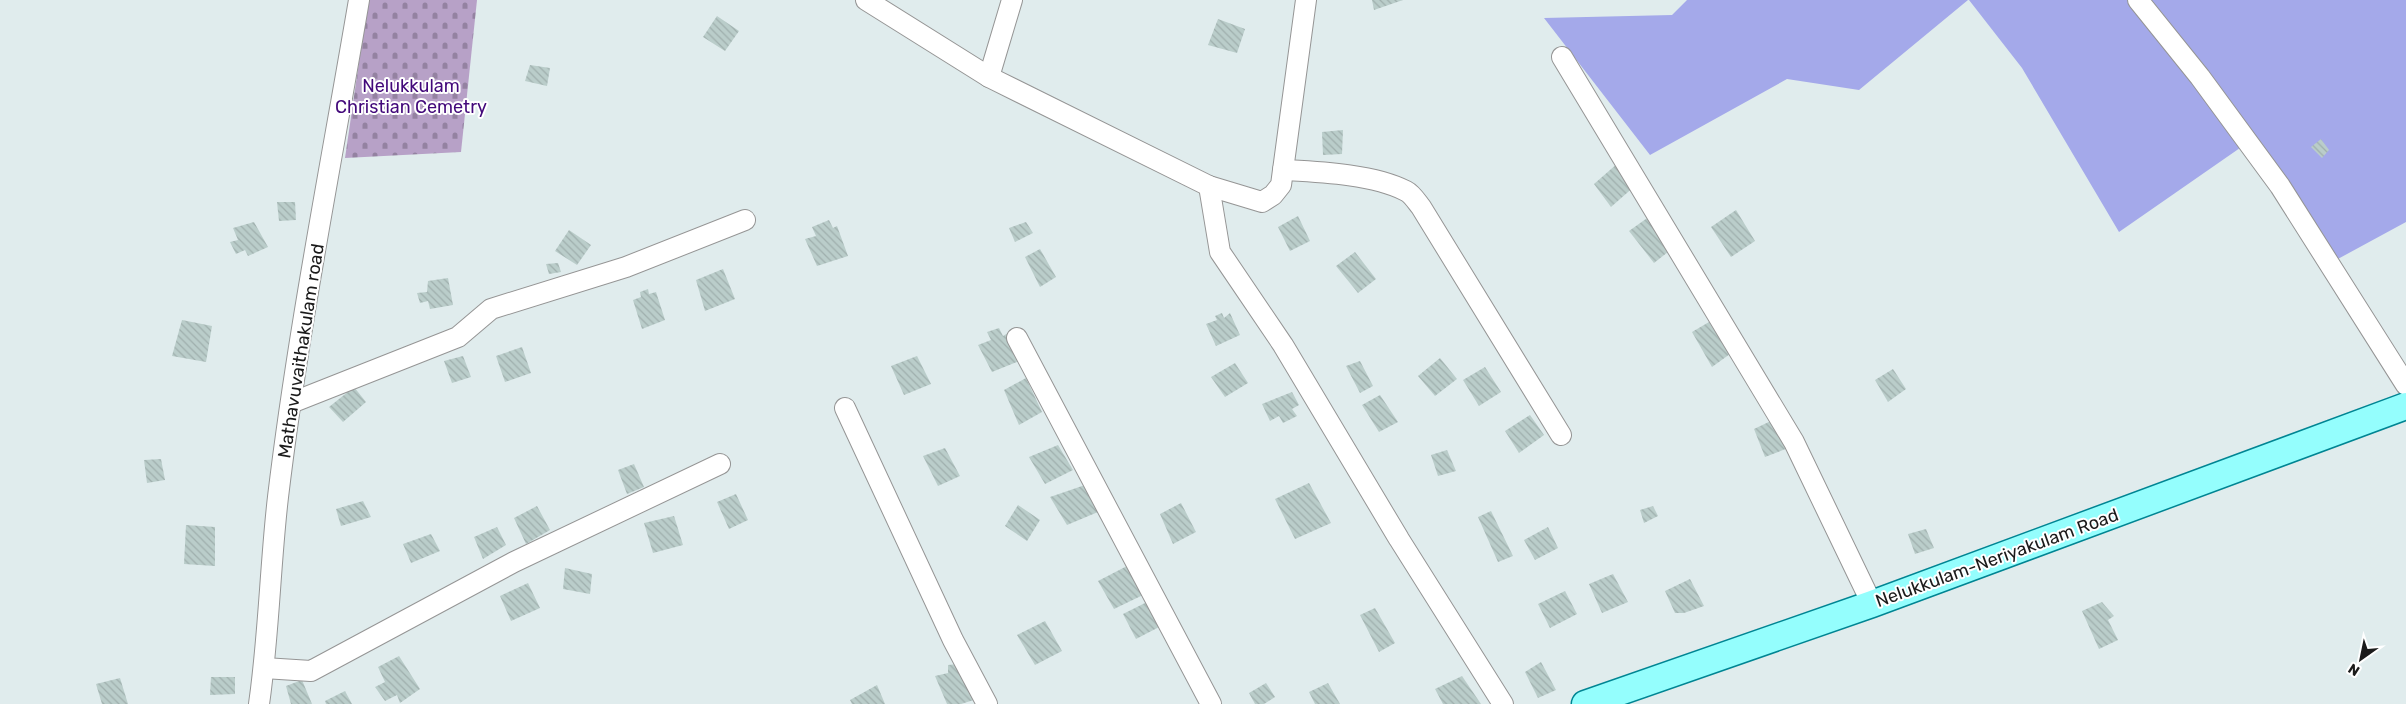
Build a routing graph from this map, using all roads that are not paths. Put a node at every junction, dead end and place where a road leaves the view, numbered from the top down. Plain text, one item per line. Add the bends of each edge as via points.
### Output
1 (359, 0) edge
2 (866, 0) edge
3 (1012, 0) edge
4 (1306, 0) edge
5 (2138, 0) edge
6 (1562, 57) dead end
7 (990, 77) junction
8 (1283, 170) junction
9 (1208, 186) junction
10 (745, 220) dead end
11 (1017, 338) dead end
12 (2406, 386) edge
13 (291, 403) junction
14 (2406, 406) edge
15 (845, 408) dead end
16 (1561, 435) dead end
17 (720, 464) dead end
18 (1872, 604) junction
19 (264, 668) junction
20 (259, 704) edge
21 (987, 704) edge
22 (1211, 704) edge
23 (1504, 704) edge
24 (1585, 704) edge

1 - 13 street, Mathavuvaithakulam road
2 - 7 street
3 - 7 street
4 - 8 street
5 - 12 street via 2200,77 2280,186
6 - 18 street via 1794,442
7 - 9 street
8 - 9 street via 1278,191 1262,202
8 - 16 street via 1330,172 1408,191
9 - 23 street via 1220,252 1283,345 1399,539
10 - 13 street via 626,267 492,310 458,337
11 - 22 street
13 - 19 street, Mathavuvaithakulam road via 278,499
14 - 18 main road, Nelukkulam-Neriyakulam Road
15 - 21 street via 953,640
17 - 19 street via 514,562 311,670
18 - 24 main road, Nelukkulam-Neriyakulam Road
19 - 20 street, Mathavuvaithakulam road

